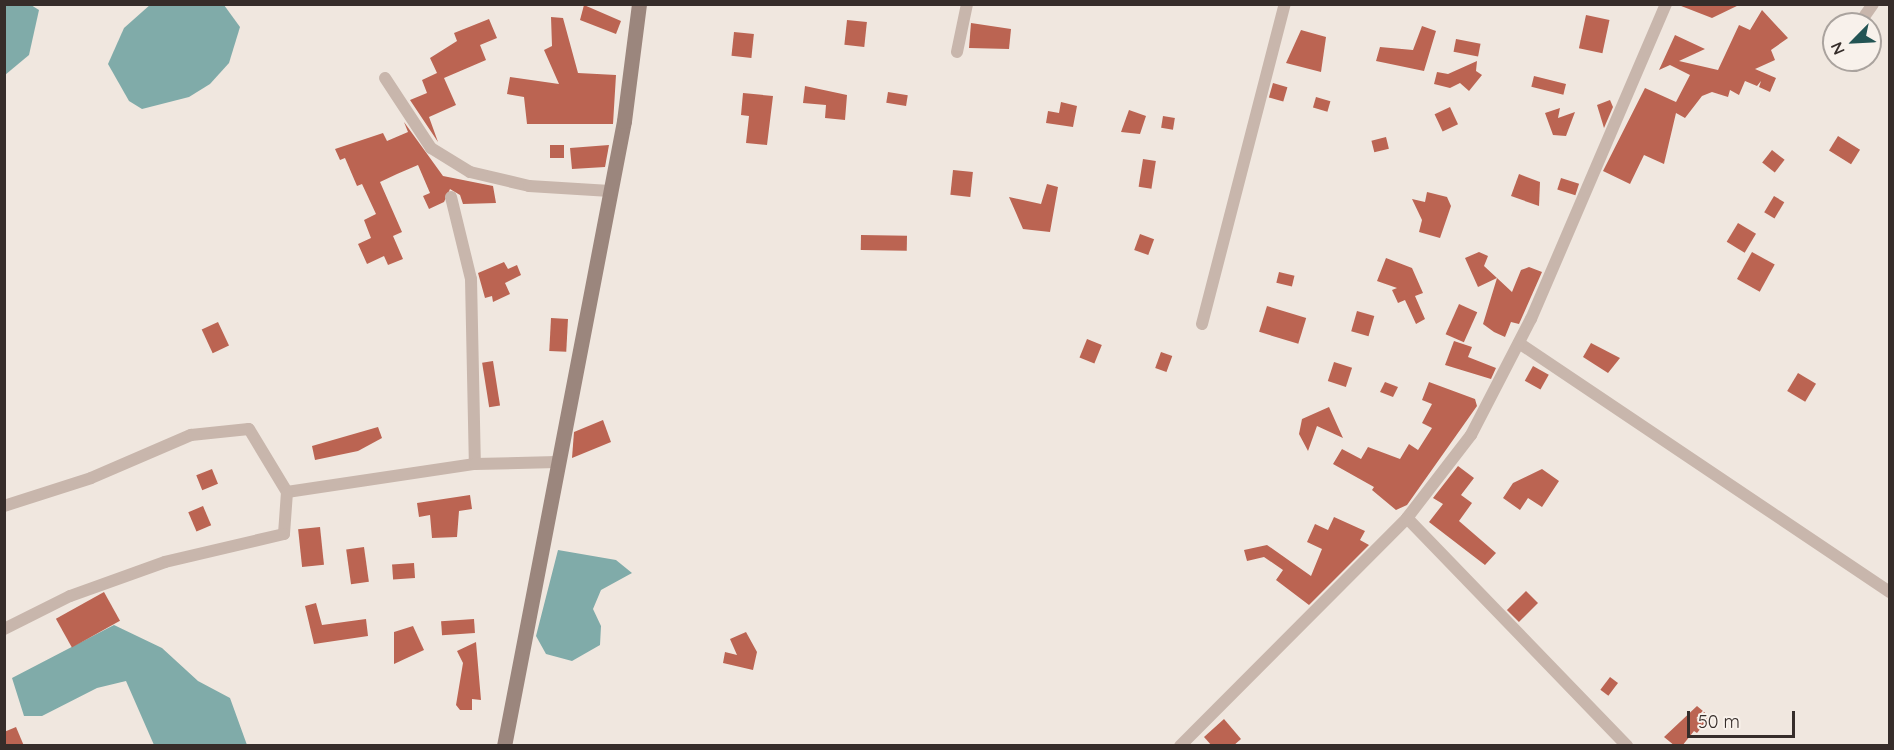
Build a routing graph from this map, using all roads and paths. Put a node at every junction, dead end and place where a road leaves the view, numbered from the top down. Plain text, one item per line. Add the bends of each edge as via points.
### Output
1 (639, 4) edge
2 (968, 4) edge
3 (1285, 4) edge
4 (1666, 4) edge
5 (957, 52) dead end
6 (385, 78) dead end
7 (610, 191) junction
8 (451, 197) dead end
9 (1202, 324) dead end
10 (1519, 343) junction
11 (557, 462) junction
12 (476, 464) junction
13 (287, 492) junction
14 (4, 506) edge
15 (1407, 518) junction
16 (1890, 592) edge
17 (4, 629) edge
18 (504, 746) edge
19 (1180, 746) edge
20 (1627, 746) edge

1 - 7 street
2 - 5 street
3 - 9 street
4 - 10 street
6 - 7 street via 431,148 470,172 529,186
7 - 11 street
8 - 12 street via 471,279
10 - 15 street via 1471,435
10 - 16 street
11 - 12 street
11 - 18 street
12 - 13 street
13 - 14 street via 249,429 191,435 91,478
13 - 17 street via 284,534 165,562 70,596
15 - 19 street
15 - 20 street

